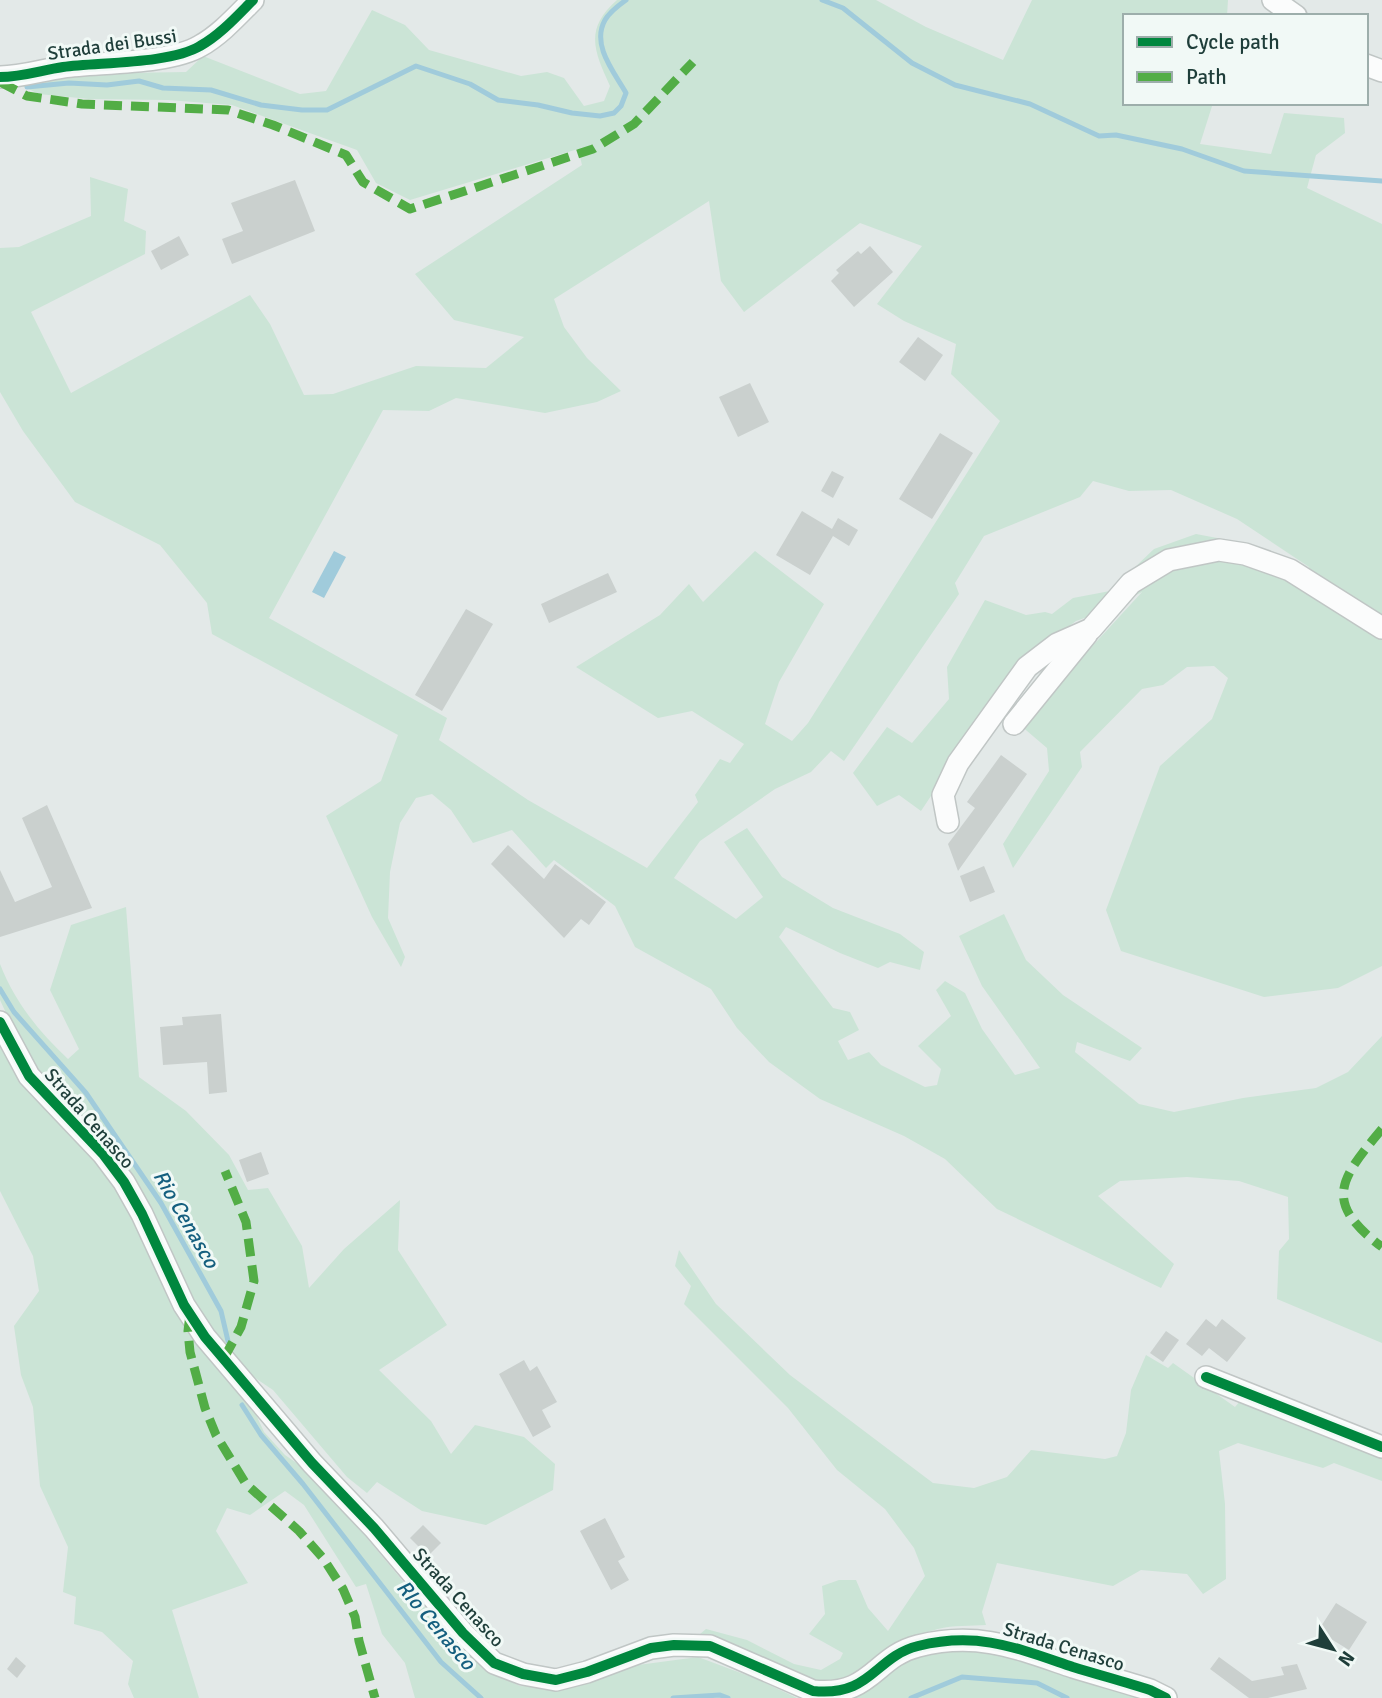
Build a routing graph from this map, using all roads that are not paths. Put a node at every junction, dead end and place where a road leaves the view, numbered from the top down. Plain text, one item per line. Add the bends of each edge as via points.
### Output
1 (253, 0) edge
2 (1273, 0) edge
3 (1293, 14) edge
4 (0, 77) edge
5 (1382, 628) edge
6 (1091, 629) junction
7 (1014, 724) dead end
8 (948, 822) dead end
9 (0, 1022) edge
10 (1206, 1377) dead end
11 (1382, 1447) edge
12 (1166, 1698) edge

1 - 4 street, Strada dei Bussi via 214,37 175,55
2 - 3 street
5 - 6 street via 1290,570 1219,550 1169,560 1140,577
6 - 7 street
6 - 8 street via 1057,644 1027,667 958,763 943,795
9 - 12 street, Strada Cenasco via 29,1076 124,1182 184,1305 205,1337 463,1633 494,1662 556,1680 651,1648 710,1646 813,1690 831,1692 850,1688 914,1647 953,1638 1000,1642
10 - 11 street

